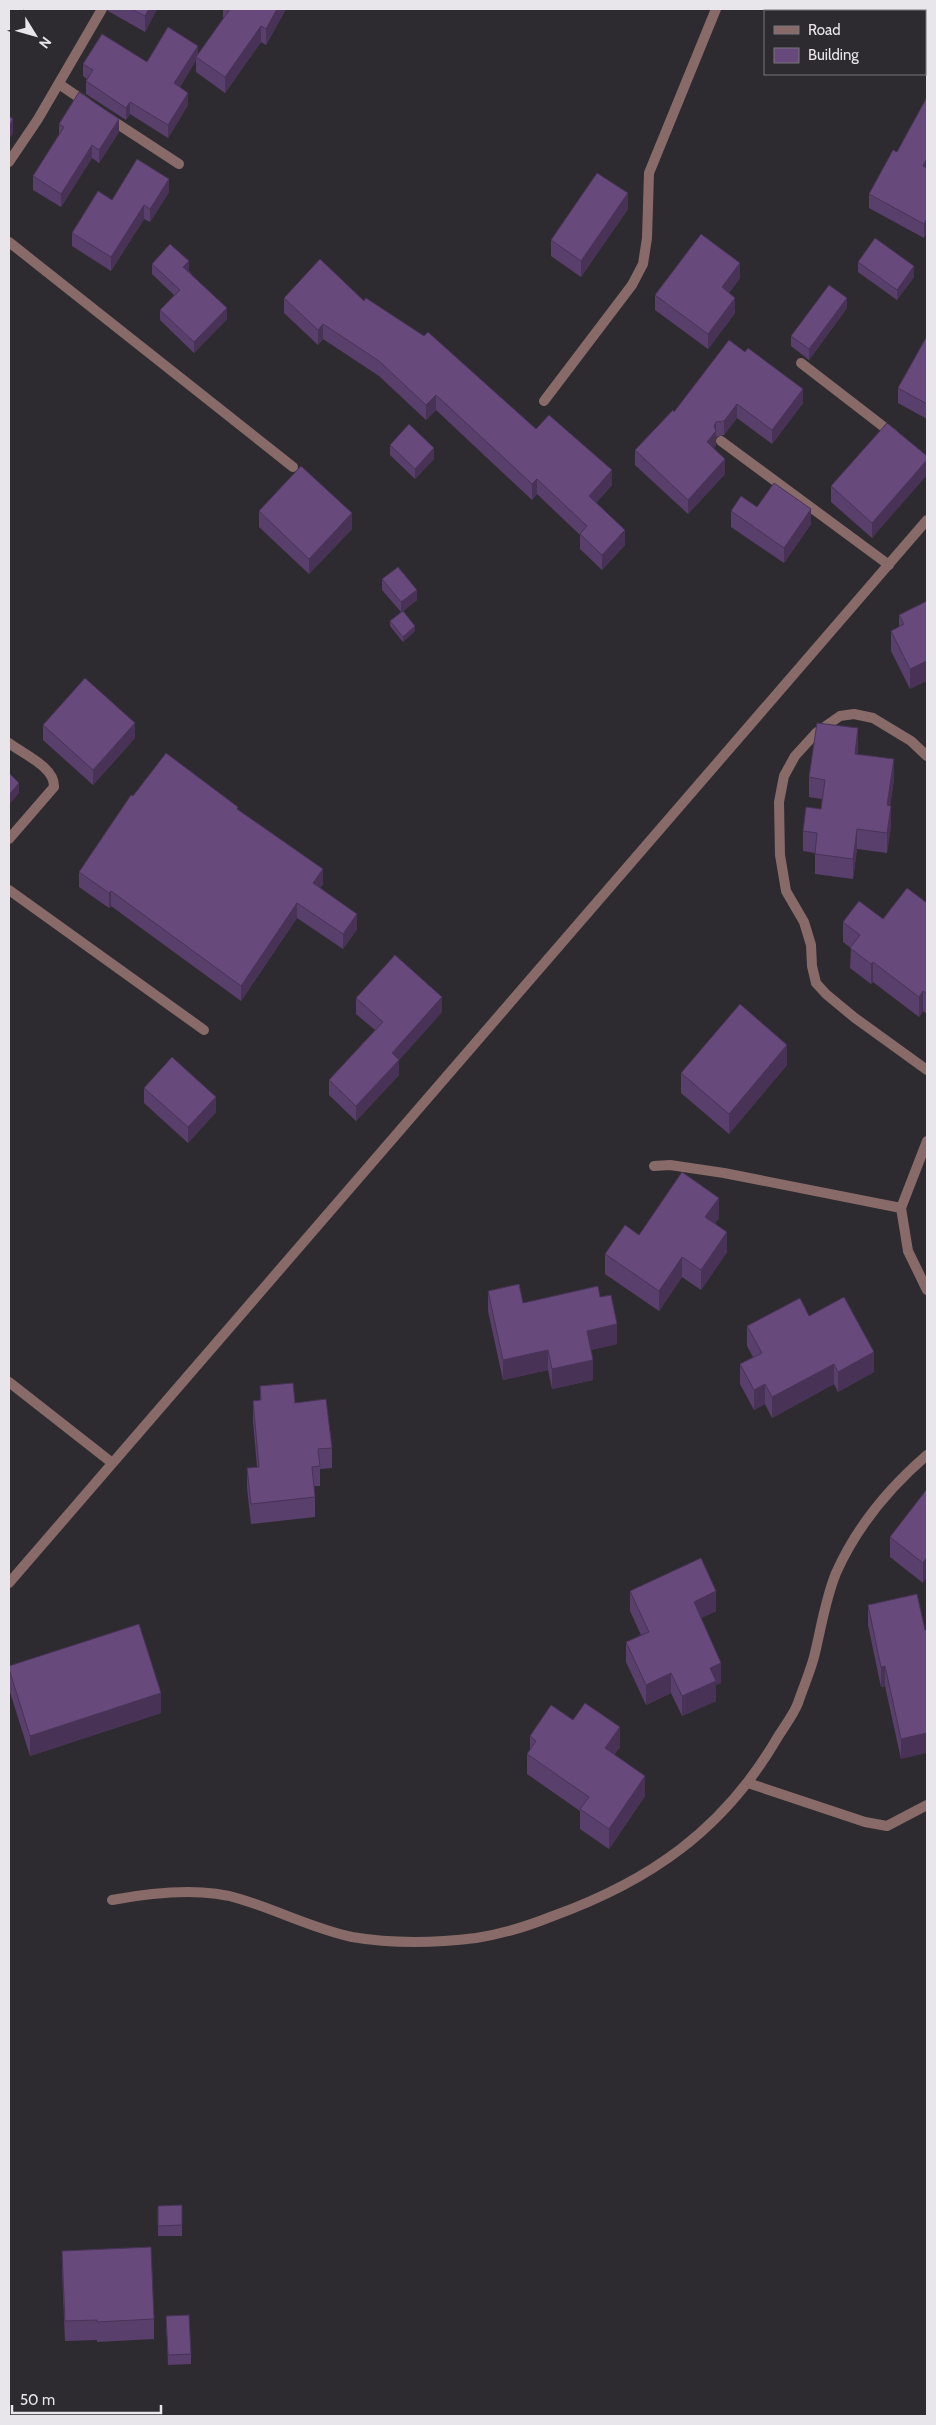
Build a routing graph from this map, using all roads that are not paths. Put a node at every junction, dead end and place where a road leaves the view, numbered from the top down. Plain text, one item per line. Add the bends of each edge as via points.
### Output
1 (102, 9) edge
2 (716, 9) edge
3 (58, 84) junction
4 (9, 162) edge
5 (179, 164) dead end
6 (9, 242) edge
7 (801, 363) dead end
8 (544, 401) dead end
9 (721, 441) dead end
10 (904, 442) edge
11 (293, 466) dead end
12 (927, 520) edge
13 (889, 565) junction
14 (9, 743) edge
15 (927, 756) edge
16 (9, 839) edge
17 (9, 890) edge
18 (204, 1030) dead end
19 (927, 1070) edge
20 (927, 1141) edge
21 (654, 1166) dead end
22 (901, 1208) junction
23 (927, 1290) edge
24 (10, 1386) edge
25 (927, 1455) edge
26 (112, 1462) junction
27 (9, 1582) edge
28 (748, 1783) junction
29 (927, 1805) edge
30 (112, 1900) dead end

1 - 3 street
2 - 8 street via 649,173 643,264 632,285
3 - 4 street
3 - 5 street
6 - 11 street
7 - 10 street
9 - 13 street
12 - 13 street
13 - 26 street
14 - 16 street via 47,770 54,780 54,787
15 - 19 street via 911,741 873,718 854,714 840,716 816,733 794,756 784,776 779,802 780,855 786,891 804,922 816,983 855,1018
17 - 18 street
20 - 22 street
21 - 22 street via 724,1172
22 - 23 street via 908,1251
24 - 26 street
25 - 28 street via 880,1501 854,1540 836,1574 814,1658 796,1706
26 - 27 street
28 - 29 street via 865,1822 887,1826
28 - 30 street via 739,1796 696,1837 657,1868 585,1905 513,1931 403,1943 351,1936 239,1898 158,1892

